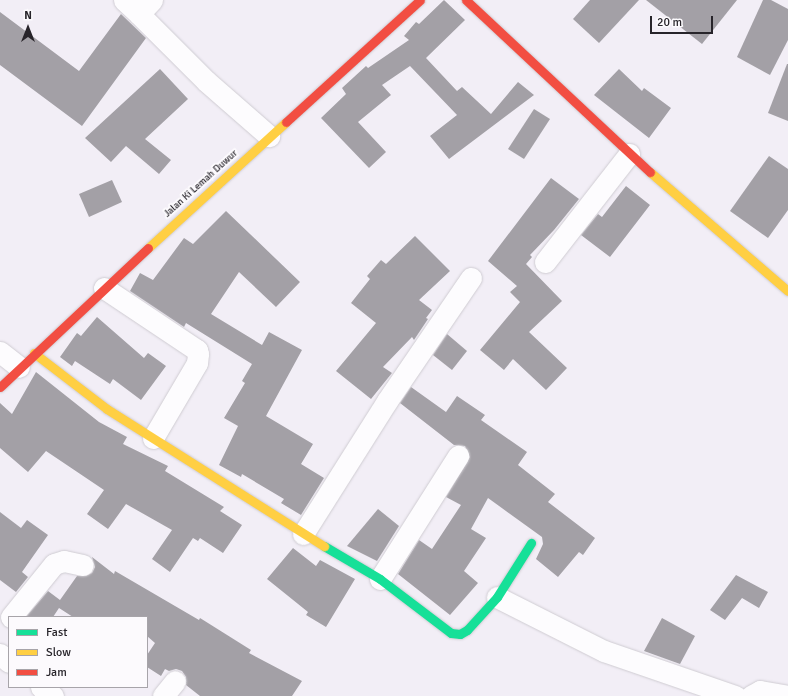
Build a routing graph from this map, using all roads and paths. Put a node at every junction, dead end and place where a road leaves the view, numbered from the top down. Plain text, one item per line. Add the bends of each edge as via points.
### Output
1 (124, 0) edge
2 (420, 0) edge
3 (466, 0) edge
4 (145, 7) edge
5 (269, 136) junction
6 (629, 154) junction
7 (545, 262) dead end
8 (471, 278) dead end
9 (104, 288) junction
10 (788, 291) edge
11 (0, 352) edge
12 (26, 360) junction
13 (0, 387) edge
14 (153, 438) junction
15 (458, 456) dead end
16 (303, 534) junction
17 (531, 543) dead end
18 (83, 565) dead end
19 (380, 579) junction
20 (497, 597) junction
21 (12, 616) edge
22 (8, 621) edge
23 (0, 631) edge
24 (42, 688) edge
25 (53, 696) edge
26 (735, 696) edge
27 (751, 696) edge
28 (788, 696) edge

1 - 4 street
2 - 5 street, Jalan Ki Lemah Duwur
3 - 6 street
4 - 5 street via 206,81
5 - 9 street, Jalan Ki Lemah Duwur
6 - 7 street
6 - 10 street
8 - 16 street via 387,401
9 - 12 street, Jalan Ki Lemah Duwur
9 - 14 street via 197,350 196,363
11 - 12 street
12 - 13 street, Jalan Ki Lemah Duwur
12 - 14 street
14 - 16 street
15 - 19 street
16 - 19 street
17 - 20 street
18 - 21 street via 64,561 54,564
19 - 20 street via 455,634 468,630
20 - 26 street via 604,651
22 - 23 street
24 - 25 street
27 - 28 street via 760,691

